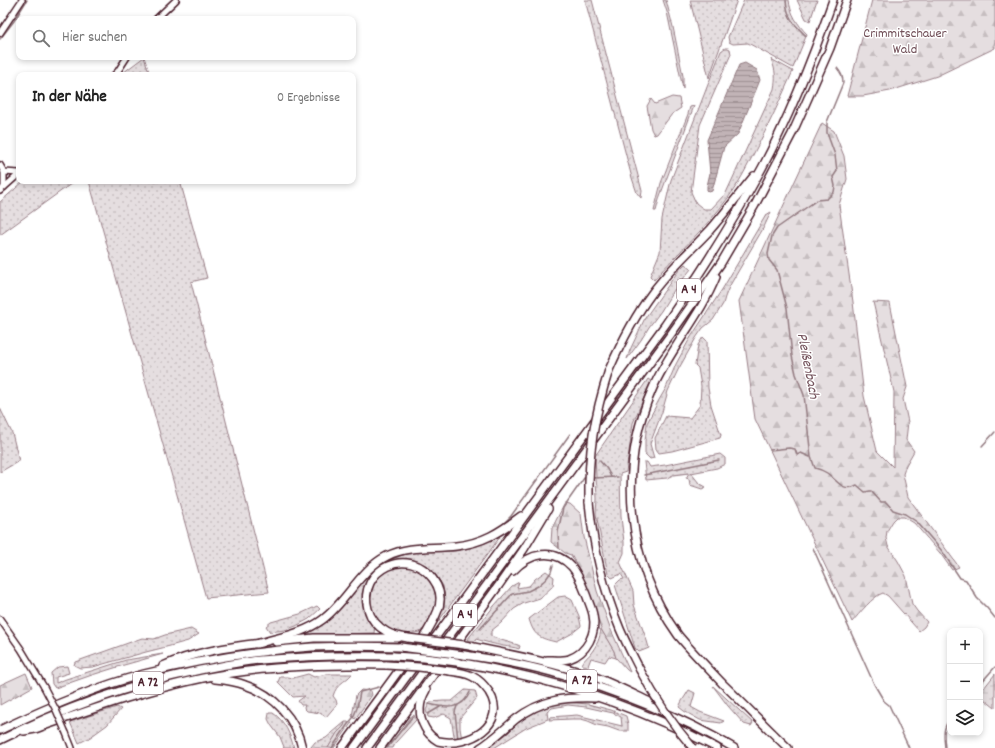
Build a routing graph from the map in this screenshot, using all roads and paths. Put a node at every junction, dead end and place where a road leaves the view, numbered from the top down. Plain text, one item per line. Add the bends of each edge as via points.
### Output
1 (22, 0) edge
2 (176, 0) edge
3 (833, 0) edge
4 (847, 0) edge
5 (159, 16) edge
6 (0, 33) edge
7 (125, 60) edge
8 (117, 72) edge
9 (0, 165) edge
10 (762, 167) junction
11 (4, 172) junction
12 (16, 174) edge
13 (16, 177) edge
14 (2, 189) edge
15 (721, 263) junction
16 (563, 482) junction
17 (528, 512) junction
18 (499, 585) junction
19 (0, 619) edge
20 (408, 638) junction
21 (257, 644) junction
22 (535, 660) junction
23 (437, 670) junction
24 (143, 674) junction
25 (204, 678) junction
26 (603, 698) junction
27 (694, 726) junction
28 (0, 730) edge
29 (14, 733) junction
30 (0, 740) edge
31 (72, 748) edge
32 (302, 748) edge
33 (342, 748) edge
34 (354, 748) edge
35 (367, 748) edge
36 (380, 748) edge
37 (480, 748) edge
38 (693, 748) edge
39 (717, 748) edge
40 (734, 748) edge
41 (788, 748) edge

1 - 6 street
2 - 5 street
3 - 10 highway, A 4 via 814,55
4 - 15 highway, A 4 via 830,48 792,134 756,205
7 - 8 street
9 - 11 street
10 - 17 highway, A 4 via 688,292
10 - 38 highway, bridge via 652,293 641,309 624,337 609,370 592,434 589,502 594,541 611,604 620,628 655,697
11 - 12 street
11 - 14 street
13 - 14 street
15 - 16 highway, A 4
15 - 41 highway via 711,288 664,364 644,408 631,468 634,527 646,573 666,615 679,635
16 - 18 highway via 524,549
16 - 35 highway, A 4
17 - 21 highway via 500,532 471,544 414,548 387,556 365,572 322,620 301,631
17 - 34 highway, A 4
18 - 22 highway via 524,561 540,555 549,554 559,558 578,575 593,615 594,627 591,638 586,647 568,659
18 - 23 highway
19 - 31 street, bridge via 44,687
20 - 21 highway via 314,638
20 - 22 highway, bridge via 464,645
20 - 33 highway via 388,633 373,621 366,598 367,590 376,574 390,565 404,562 418,565 428,572 437,584 440,604 436,617
21 - 24 highway via 195,654
22 - 27 highway via 603,681 666,709
23 - 25 highway, bridge via 421,702 421,718 425,728 432,737 452,747 474,743 491,725 494,706 484,684 470,675 419,667 312,665
23 - 36 highway
24 - 27 highway, A 72, bridge via 219,658 311,647 400,648 464,654 550,672 593,685 638,701
24 - 28 highway, A 72 via 65,701
25 - 29 highway via 130,697 35,729
25 - 32 highway via 233,681 269,697 288,716
26 - 29 highway, A 72, bridge via 524,675 457,662 354,655 289,658 258,660 150,682 102,697
26 - 37 highway via 576,697 547,702 516,719
26 - 39 highway, A 72 via 660,720
27 - 40 highway, A 72
29 - 30 highway, A 72

